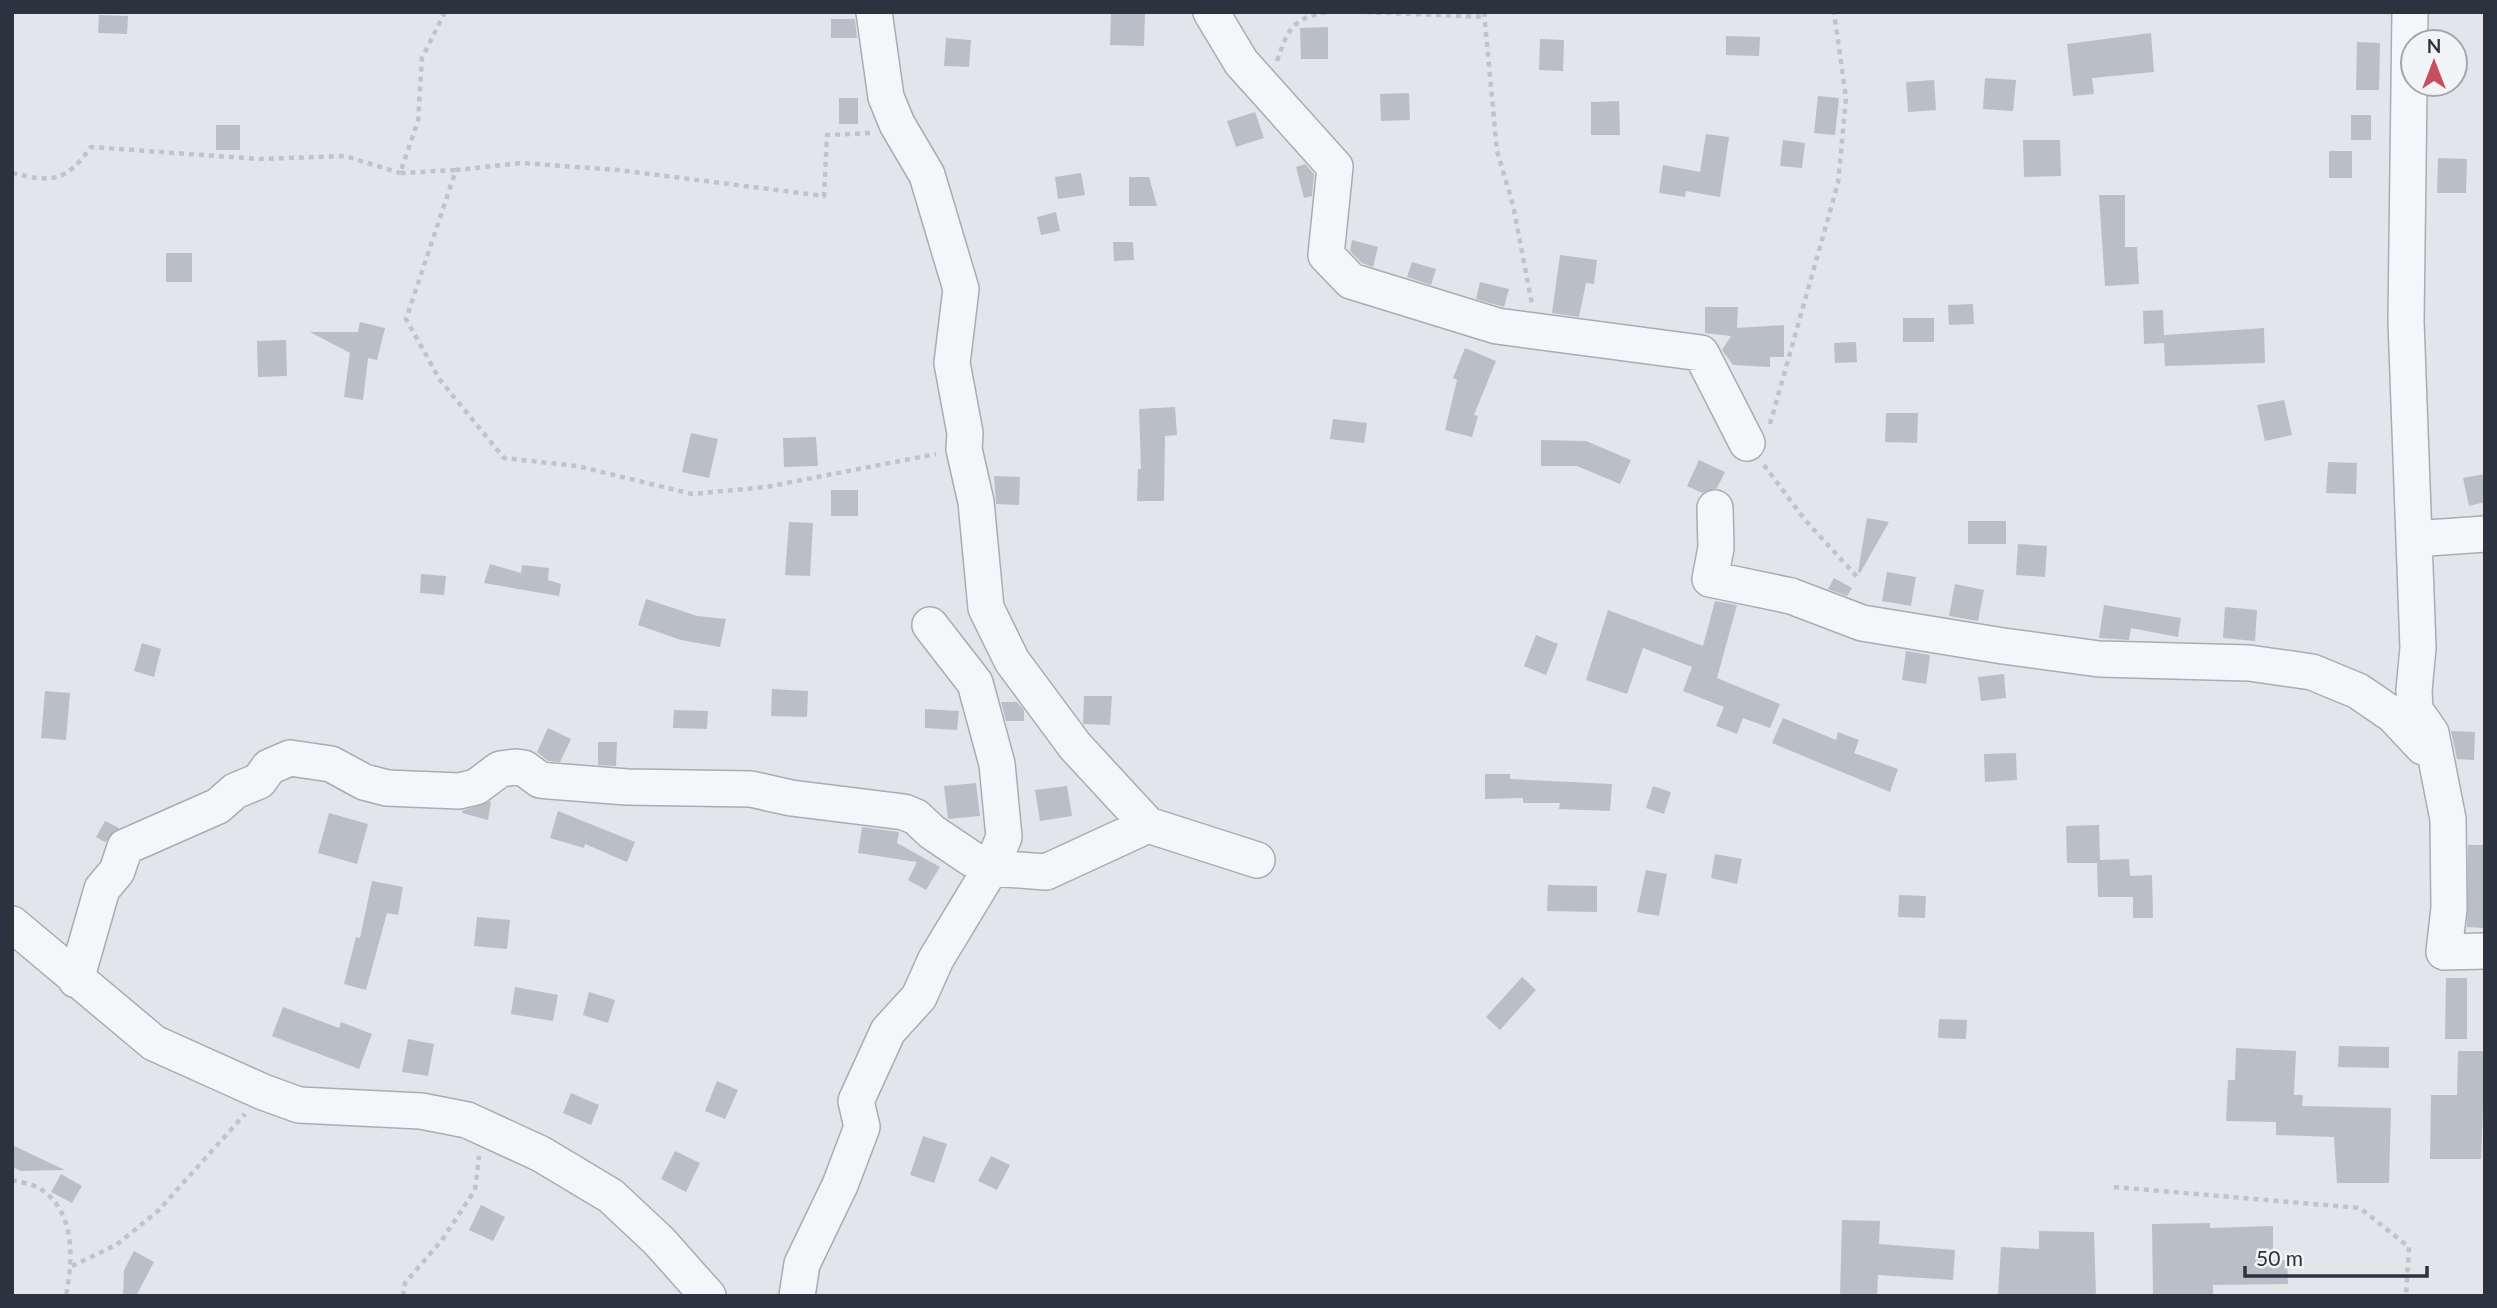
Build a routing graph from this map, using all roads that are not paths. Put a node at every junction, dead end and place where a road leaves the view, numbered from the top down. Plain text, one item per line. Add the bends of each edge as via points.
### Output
1 (874, 12) edge
2 (1211, 12) edge
3 (2410, 12) edge
4 (1747, 443) road end
5 (1715, 508) dead end
6 (2485, 534) edge
7 (2414, 539) junction
8 (930, 625) dead end
9 (2437, 763) junction
10 (1148, 825) junction
11 (1256, 860) dead end
12 (991, 868) junction
13 (12, 924) edge
14 (2485, 951) edge
15 (76, 980) junction
16 (708, 1296) edge
17 (797, 1296) edge

1 - 10 street via 886,97 927,175 961,289 952,363 976,502 986,608 1007,650 1075,746
2 - 4 street via 1241,62 1335,167 1326,255 1351,281 1497,327 1701,352
3 - 7 street via 2406,321
5 - 9 street via 1716,548 1710,579 1791,596 1862,623 2003,646 2099,659 2249,663 2312,672 2358,691 2392,715
6 - 7 street
7 - 9 street via 2418,648 2413,690 2416,710 2431,733
8 - 12 street via 975,683 997,764 1004,837
9 - 14 street via 2448,819 2449,908 2444,952
10 - 11 street
10 - 12 street via 1046,872
12 - 15 street via 916,817 843,802 751,789 540,780 516,767 500,769 477,787 459,791 387,788 364,782 331,764 290,758 269,767 259,781 235,791 218,806 125,847 117,871 102,890
12 - 17 street via 936,959 919,997 888,1031 856,1101 862,1128 809,1245
13 - 15 street
15 - 16 street via 153,1043 263,1092 299,1105 421,1111 467,1120 541,1154 611,1196

